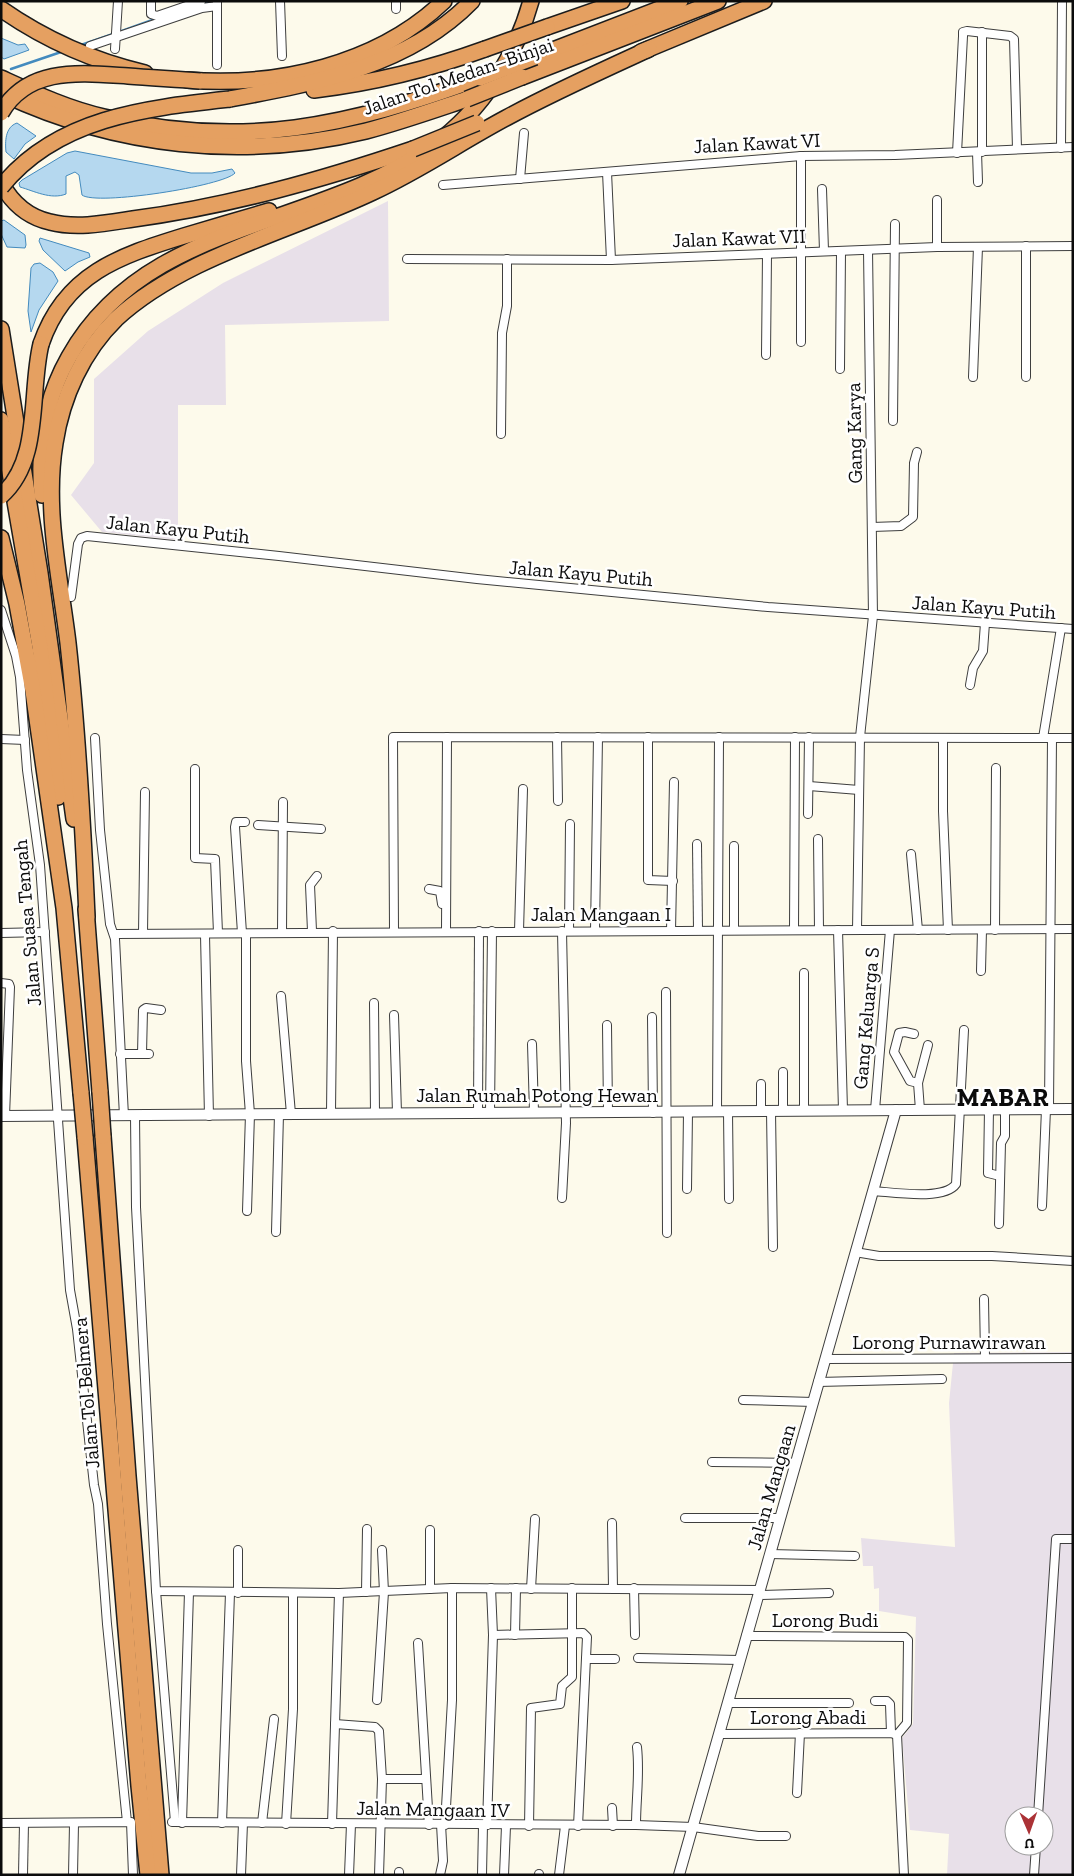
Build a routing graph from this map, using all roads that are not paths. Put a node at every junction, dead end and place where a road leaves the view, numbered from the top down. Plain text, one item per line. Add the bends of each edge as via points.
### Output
1 (118, 1) edge
2 (151, 1) edge
3 (201, 1) edge
4 (280, 1) edge
5 (444, 1) edge
6 (472, 1) edge
7 (531, 1) edge
8 (622, 1) edge
9 (680, 1) edge
10 (718, 1) edge
11 (764, 1) edge
12 (1062, 1) edge
13 (217, 4) edge
14 (1, 9) edge
15 (982, 32) junction
16 (116, 34) junction
17 (90, 46) dead end
18 (115, 49) dead end
19 (282, 56) dead end
20 (217, 65) dead end
21 (1, 78) edge
22 (200, 81) junction
23 (1, 93) edge
24 (230, 99) junction
25 (1, 113) edge
26 (477, 129) junction
27 (524, 133) dead end
28 (1073, 146) edge
29 (1061, 148) junction
30 (1017, 149) junction
31 (980, 152) junction
32 (957, 153) junction
33 (413, 154) junction
34 (801, 156) junction
35 (607, 172) junction
36 (520, 179) junction
37 (978, 182) dead end
38 (1, 185) edge
39 (443, 185) dead end
40 (822, 189) dead end
41 (937, 200) dead end
42 (895, 224) dead end
43 (1026, 246) junction
44 (1073, 246) edge
45 (937, 247) junction
46 (978, 247) junction
47 (895, 249) junction
48 (868, 250) junction
49 (824, 251) junction
50 (841, 251) junction
51 (800, 252) junction
52 (767, 254) junction
53 (408, 259) dead end
54 (507, 260) junction
55 (611, 260) junction
56 (1, 329) edge
57 (801, 342) dead end
58 (766, 355) dead end
59 (840, 369) dead end
60 (973, 377) dead end
61 (1026, 377) dead end
62 (1, 420) edge
63 (892, 421) dead end
64 (502, 434) dead end
65 (917, 452) dead end
66 (1, 496) edge
67 (872, 527) junction
68 (1, 538) edge
69 (71, 597) dead end
70 (1, 610) edge
71 (873, 616) junction
72 (985, 623) junction
73 (1061, 628) junction
74 (1073, 629) edge
75 (1, 640) edge
76 (11, 640) junction
77 (970, 685) dead end
78 (73, 700) junction
79 (447, 737) junction
80 (557, 737) junction
81 (598, 737) junction
82 (648, 737) junction
83 (719, 737) junction
84 (795, 737) junction
85 (810, 737) junction
86 (860, 737) junction
87 (95, 738) dead end
88 (943, 738) junction
89 (1047, 738) junction
90 (1073, 738) edge
91 (1, 739) edge
92 (25, 740) junction
93 (996, 768) dead end
94 (194, 769) dead end
95 (674, 782) dead end
96 (523, 789) dead end
97 (809, 789) junction
98 (859, 790) junction
99 (145, 792) dead end
100 (795, 792) junction
101 (558, 801) dead end
102 (283, 802) dead end
103 (808, 814) dead end
104 (245, 822) dead end
105 (570, 824) dead end
106 (258, 825) dead end
107 (282, 827) junction
108 (321, 829) dead end
109 (818, 839) dead end
110 (697, 844) dead end
111 (734, 846) dead end
112 (911, 854) dead end
113 (317, 876) dead end
114 (673, 881) junction
115 (429, 889) dead end
116 (64, 908) junction
117 (87, 917) junction
118 (1048, 929) junction
119 (1073, 929) edge
120 (671, 930) junction
121 (698, 930) junction
122 (719, 930) junction
123 (734, 930) junction
124 (794, 930) junction
125 (819, 930) junction
126 (838, 930) junction
127 (857, 930) junction
128 (890, 930) junction
129 (918, 930) junction
130 (948, 930) junction
131 (982, 930) junction
132 (994, 930) junction
133 (333, 931) junction
134 (394, 931) junction
135 (444, 931) junction
136 (479, 931) junction
137 (492, 931) junction
138 (520, 931) junction
139 (566, 931) junction
140 (595, 931) junction
141 (45, 932) junction
142 (282, 932) junction
143 (312, 932) junction
144 (1, 933) edge
145 (143, 933) junction
146 (218, 933) junction
147 (244, 933) junction
148 (115, 934) junction
149 (205, 935) junction
150 (981, 971) dead end
151 (804, 973) dead end
152 (1, 983) edge
153 (666, 992) dead end
154 (281, 996) dead end
155 (374, 1003) dead end
156 (161, 1010) dead end
157 (394, 1015) dead end
158 (652, 1016) dead end
159 (607, 1024) dead end
160 (964, 1030) dead end
161 (914, 1034) dead end
162 (532, 1044) dead end
163 (928, 1045) dead end
164 (120, 1054) junction
165 (653, 1060) junction
166 (667, 1060) junction
167 (783, 1072) dead end
168 (918, 1083) junction
169 (761, 1084) dead end
170 (989, 1109) junction
171 (1005, 1109) junction
172 (1047, 1109) junction
173 (1073, 1109) edge
174 (843, 1110) junction
175 (875, 1110) junction
176 (896, 1110) junction
177 (920, 1110) junction
178 (960, 1110) junction
179 (766, 1111) junction
180 (783, 1111) junction
181 (804, 1111) junction
182 (478, 1112) junction
183 (490, 1112) junction
184 (534, 1112) junction
185 (565, 1112) junction
186 (608, 1112) junction
187 (688, 1112) junction
188 (722, 1112) junction
189 (375, 1113) junction
190 (397, 1113) junction
191 (653, 1113) junction
192 (668, 1113) junction
193 (250, 1114) junction
194 (279, 1114) junction
195 (291, 1114) junction
196 (331, 1114) junction
197 (3, 1116) edge
198 (124, 1116) junction
199 (135, 1116) junction
200 (209, 1116) junction
201 (56, 1117) junction
202 (1000, 1176) junction
203 (687, 1189) dead end
204 (873, 1191) junction
205 (562, 1198) dead end
206 (729, 1200) dead end
207 (1042, 1206) dead end
208 (247, 1211) dead end
209 (999, 1224) dead end
210 (276, 1232) dead end
211 (667, 1233) dead end
212 (773, 1246) dead end
213 (855, 1252) junction
214 (1073, 1260) edge
215 (984, 1299) dead end
216 (985, 1357) junction
217 (1073, 1358) edge
218 (825, 1359) junction
219 (942, 1379) dead end
220 (818, 1382) junction
221 (743, 1400) dead end
222 (813, 1402) junction
223 (712, 1462) dead end
224 (796, 1463) junction
225 (685, 1518) dead end
226 (780, 1518) junction
227 (534, 1520) dead end
228 (612, 1523) dead end
229 (367, 1529) dead end
230 (430, 1530) dead end
231 (1073, 1539) edge
232 (238, 1550) dead end
233 (382, 1550) dead end
234 (770, 1554) junction
235 (855, 1556) dead end
236 (452, 1588) junction
237 (491, 1588) junction
238 (516, 1588) junction
239 (572, 1588) junction
240 (613, 1588) junction
241 (634, 1588) junction
242 (531, 1589) junction
243 (430, 1590) junction
244 (156, 1591) junction
245 (189, 1592) junction
246 (293, 1592) junction
247 (366, 1592) junction
248 (384, 1592) junction
249 (759, 1592) junction
250 (234, 1593) junction
251 (339, 1593) junction
252 (828, 1593) dead end
253 (572, 1633) junction
254 (493, 1635) junction
255 (515, 1635) junction
256 (635, 1635) dead end
257 (746, 1636) junction
258 (418, 1643) dead end
259 (638, 1658) dead end
260 (615, 1659) dead end
261 (740, 1660) junction
262 (586, 1662) junction
263 (572, 1677) junction
264 (377, 1700) dead end
265 (874, 1702) dead end
266 (728, 1703) junction
267 (849, 1703) dead end
268 (274, 1719) dead end
269 (335, 1724) junction
270 (800, 1733) junction
271 (719, 1734) junction
272 (894, 1734) junction
273 (637, 1747) dead end
274 (382, 1779) junction
275 (426, 1779) junction
276 (797, 1793) dead end
277 (1039, 1806) edge
278 (612, 1808) dead end
279 (129, 1822) junction
280 (176, 1822) junction
281 (1, 1823) edge
282 (24, 1823) junction
283 (222, 1823) junction
284 (243, 1823) junction
285 (262, 1823) junction
286 (74, 1824) junction
287 (286, 1824) junction
288 (332, 1824) junction
289 (351, 1824) junction
290 (380, 1824) junction
291 (429, 1825) junction
292 (443, 1825) junction
293 (485, 1825) junction
294 (506, 1826) junction
295 (529, 1826) junction
296 (565, 1826) junction
297 (578, 1826) junction
298 (613, 1826) junction
299 (636, 1826) junction
300 (692, 1827) junction
301 (786, 1836) dead end
302 (1035, 1856) edge
303 (23, 1875) edge
304 (73, 1875) edge
305 (133, 1875) edge
306 (148, 1875) edge
307 (161, 1875) edge
308 (241, 1875) edge
309 (349, 1875) edge
310 (379, 1875) edge
311 (440, 1875) edge
312 (482, 1875) edge
313 (504, 1875) edge
314 (559, 1875) edge
315 (679, 1875) edge
316 (904, 1875) edge
317 (1034, 1875) edge

1 - 16 street
2 - 3 street via 151,14 157,16
4 - 19 street
5 - 22 highway via 399,36 357,56 301,72
6 - 24 highway via 433,35 380,61 313,82
7 - 33 highway via 517,42 492,87 447,135
8 - 24 highway, bridge via 440,64 388,78
9 - 21 highway, Jalan Tol Medan–Binjai, bridge via 404,105 342,121 286,130 219,133 103,117
10 - 23 highway, Jalan Tol Medan–Binjai, bridge via 467,99 390,124 295,144 236,147 172,143 98,130
11 - 26 highway via 649,48
12 - 29 street
13 - 16 street
13 - 20 street
14 - 22 highway, bridge via 67,47 122,67 163,77
15 - 30 street via 1014,39
15 - 31 street
15 - 32 street via 967,31 962,36
16 - 17 street
16 - 18 street
22 - 25 highway, bridge via 57,74 26,86
24 - 38 highway, bridge via 145,110 87,126 43,148
26 - 33 highway, bridge
26 - 78 highway via 394,183 217,258 157,288 106,329 68,392 59,421 52,478 54,531
27 - 36 street
28 - 29 street, Jalan Kawat VI
29 - 30 street, Jalan Kawat VI
30 - 31 street, Jalan Kawat VI
31 - 32 street, Jalan Kawat VI
31 - 37 street
32 - 34 street, Jalan Kawat VI
33 - 38 highway via 264,195 116,222 72,225 39,219 19,207
33 - 66 highway, bridge via 355,184 140,250 96,271 63,302 47,327 37,362 27,455 17,478
33 - 78 highway via 364,184 163,263 112,300 75,346 50,402 41,469 46,529
34 - 35 street, Jalan Kawat VI
34 - 51 street
35 - 36 street, Jalan Kawat VI
35 - 55 street
36 - 39 street, Jalan Kawat VI
40 - 49 street
41 - 45 street
42 - 47 street
43 - 44 street, Jalan Kawat VII
43 - 46 street, Jalan Kawat VII
43 - 61 street
45 - 46 street, Jalan Kawat VII
45 - 47 street, Jalan Kawat VII
46 - 60 street
47 - 48 street, Jalan Kawat VII
47 - 63 street
48 - 50 street, Jalan Kawat VII
48 - 67 street, Gang Karya
49 - 50 street, Jalan Kawat VII
49 - 51 street, Jalan Kawat VII
50 - 59 street
51 - 52 street, Jalan Kawat VII
51 - 57 street
52 - 55 street, Jalan Kawat VII
52 - 58 street
53 - 54 street, Jalan Kawat VII
54 - 55 street, Jalan Kawat VII
54 - 64 street via 508,306 502,333
56 - 117 highway via 56,676
62 - 116 highway via 32,593 48,713 57,791
65 - 67 street via 913,517 901,526
67 - 71 street, Gang Karya
68 - 116 highway via 33,691
69 - 71 street, Jalan Kayu Putih via 78,544 87,536 476,579
70 - 76 street, Jalan Suasa Tengah
71 - 72 street, Jalan Kayu Putih
71 - 86 street, Gang Karya
72 - 73 street, Jalan Kayu Putih
72 - 77 street via 983,651 973,668
73 - 74 street, Jalan Kayu Putih
73 - 89 street
75 - 76 street
76 - 92 street, Jalan Suasa Tengah via 20,677
78 - 117 highway
79 - 80 street
79 - 134 street via 394,737
79 - 135 street
80 - 81 street
80 - 101 street
81 - 82 street
81 - 140 street
82 - 83 street
82 - 114 street via 648,880
83 - 84 street
83 - 122 street
84 - 85 street
84 - 100 street
85 - 86 street
85 - 97 street
86 - 88 street
86 - 98 street, Gang Karya
87 - 148 street via 100,830 110,924
88 - 89 street
88 - 130 street
89 - 90 street
89 - 118 street
91 - 92 street
92 - 141 street, Jalan Suasa Tengah
93 - 132 street
94 - 146 street via 195,858 215,859
95 - 114 street
96 - 138 street
97 - 98 street
97 - 100 street
97 - 103 street
98 - 127 street, Gang Karya
99 - 145 street
100 - 124 street
102 - 107 street
104 - 147 street via 236,822 235,827
105 - 139 street
106 - 107 street
107 - 108 street
107 - 142 street
109 - 125 street
110 - 121 street
111 - 123 street
112 - 129 street
113 - 143 street via 310,885
114 - 120 street
115 - 135 street via 442,893
116 - 306 highway, Jalan Tol Belmera, bridge
117 - 307 highway, Jalan Tol Belmera, bridge via 128,1486
118 - 119 street, Jalan Mangaan I
118 - 132 street, Jalan Mangaan I
118 - 172 street
120 - 121 street, Jalan Mangaan I
120 - 140 street, Jalan Mangaan I
121 - 122 street, Jalan Mangaan I
122 - 123 street, Jalan Mangaan I
122 - 188 street
123 - 124 street, Jalan Mangaan I
124 - 125 street, Jalan Mangaan I
125 - 126 street, Jalan Mangaan I
126 - 127 street, Jalan Mangaan I
126 - 174 street
127 - 128 street, Jalan Mangaan I
128 - 129 street, Jalan Mangaan I
128 - 175 street, Gang Keluarga S
129 - 130 street, Jalan Mangaan I
130 - 131 street, Jalan Mangaan I
131 - 132 street, Jalan Mangaan I
131 - 150 street
133 - 134 street, Jalan Mangaan I
133 - 143 street, Jalan Mangaan I
133 - 196 street
134 - 135 street, Jalan Mangaan I
135 - 136 street, Jalan Mangaan I
136 - 137 street, Jalan Mangaan I
136 - 182 street
137 - 138 street, Jalan Mangaan I
137 - 183 street
138 - 139 street, Jalan Mangaan I
139 - 140 street, Jalan Mangaan I
139 - 185 street
141 - 144 street
141 - 201 street, Jalan Suasa Tengah
142 - 143 street, Jalan Mangaan I
142 - 147 street, Jalan Mangaan I
145 - 148 street, Jalan Mangaan I
145 - 149 street, Jalan Mangaan I
146 - 147 street, Jalan Mangaan I
146 - 149 street, Jalan Mangaan I
147 - 193 street
148 - 164 street
149 - 200 street
151 - 181 street
152 - 197 street via 10,987
153 - 166 street
154 - 195 street
155 - 189 street
156 - 164 street via 143,1010 146,1054
157 - 190 street
158 - 165 street
159 - 186 street
160 - 178 street
161 - 168 street via 899,1033 894,1052 910,1081
162 - 184 street
163 - 168 street
164 - 198 street
165 - 166 street
165 - 191 street
166 - 192 street
167 - 180 street
168 - 177 street
169 - 179 street
170 - 171 street, Jalan Rumah Potong Hewan
170 - 178 street, Jalan Rumah Potong Hewan
170 - 202 street via 988,1173
171 - 172 street, Jalan Rumah Potong Hewan
171 - 202 street
172 - 173 street, Jalan Rumah Potong Hewan
172 - 207 street
174 - 175 street, Jalan Rumah Potong Hewan
174 - 181 street, Jalan Rumah Potong Hewan
175 - 176 street, Jalan Rumah Potong Hewan
176 - 177 street, Jalan Rumah Potong Hewan
176 - 204 street, Jalan Mangaan
177 - 178 street, Jalan Rumah Potong Hewan
178 - 204 street via 958,1180 954,1188 930,1194
179 - 180 street, Jalan Rumah Potong Hewan
179 - 188 street, Jalan Rumah Potong Hewan
179 - 212 street
180 - 181 street, Jalan Rumah Potong Hewan
182 - 183 street, Jalan Rumah Potong Hewan
182 - 190 street, Jalan Rumah Potong Hewan
183 - 184 street, Jalan Rumah Potong Hewan
184 - 185 street, Jalan Rumah Potong Hewan
185 - 186 street, Jalan Rumah Potong Hewan
185 - 205 street
186 - 191 street, Jalan Rumah Potong Hewan
187 - 188 street, Jalan Rumah Potong Hewan
187 - 192 street, Jalan Rumah Potong Hewan
187 - 203 street
188 - 206 street
189 - 190 street, Jalan Rumah Potong Hewan
189 - 196 street, Jalan Rumah Potong Hewan
191 - 192 street, Jalan Rumah Potong Hewan
192 - 211 street
193 - 194 street, Jalan Rumah Potong Hewan
193 - 200 street, Jalan Rumah Potong Hewan
193 - 208 street
194 - 195 street, Jalan Rumah Potong Hewan
194 - 210 street
195 - 196 street, Jalan Rumah Potong Hewan
197 - 201 street, Jalan Rumah Potong Hewan
198 - 199 street, Jalan Rumah Potong Hewan
198 - 201 street, Jalan Rumah Potong Hewan
199 - 200 street, Jalan Rumah Potong Hewan
199 - 244 street via 136,1207
201 - 279 street, Jalan Suasa Tengah via 70,1290 98,1504 108,1633
202 - 209 street
204 - 213 street, Jalan Mangaan
213 - 214 street via 879,1256
213 - 218 street, Jalan Mangaan
215 - 216 street
216 - 217 street, Lorong Purnawirawan
216 - 218 street, Lorong Purnawirawan
218 - 220 street, Jalan Mangaan
219 - 220 street
220 - 222 street, Jalan Mangaan
221 - 222 street
222 - 224 street, Jalan Mangaan
223 - 224 street
224 - 226 street, Jalan Mangaan
225 - 226 street
226 - 234 street, Jalan Mangaan
227 - 242 street
228 - 240 street
229 - 247 street
230 - 243 street
231 - 277 street via 1056,1539
232 - 250 street
233 - 248 street
234 - 235 street
234 - 249 street, Jalan Mangaan
236 - 237 street
236 - 243 street
236 - 292 street via 452,1700
237 - 238 street
237 - 254 street
238 - 242 street
238 - 255 street
239 - 240 street
239 - 242 street
239 - 253 street
240 - 241 street
241 - 249 street
241 - 256 street
243 - 248 street
244 - 245 street
244 - 280 street
245 - 250 street
245 - 280 street
246 - 250 street
246 - 251 street
246 - 287 street via 293,1709
247 - 248 street
247 - 251 street
248 - 264 street
249 - 252 street
249 - 257 street, Jalan Mangaan
250 - 283 street
251 - 269 street
253 - 255 street
253 - 262 street via 583,1633 587,1637
253 - 263 street
254 - 255 street
254 - 293 street
257 - 261 street, Jalan Mangaan
257 - 272 street, Lorong Budi via 903,1636 908,1640 907,1723
258 - 275 street
259 - 261 street
260 - 262 street
261 - 266 street, Jalan Mangaan
262 - 263 street
262 - 297 street
263 - 295 street via 562,1686 560,1704 531,1708
265 - 272 street via 887,1701 890,1704
266 - 267 street
266 - 271 street, Jalan Mangaan
268 - 285 street
269 - 274 street via 378,1728
269 - 288 street
270 - 271 street, Lorong Abadi
270 - 272 street, Lorong Abadi
270 - 276 street
271 - 300 street, Jalan Mangaan
272 - 316 street
273 - 299 street
274 - 275 street
274 - 290 street
275 - 291 street
278 - 298 street
279 - 286 street
279 - 305 street, Jalan Suasa Tengah
280 - 283 street, Jalan Mangaan IV
281 - 282 street
282 - 286 street
282 - 303 street
283 - 284 street, Jalan Mangaan IV
284 - 285 street, Jalan Mangaan IV
284 - 308 street
285 - 287 street, Jalan Mangaan IV
286 - 304 street
287 - 288 street, Jalan Mangaan IV
288 - 289 street, Jalan Mangaan IV
289 - 290 street, Jalan Mangaan IV
289 - 309 street
290 - 291 street, Jalan Mangaan IV
290 - 310 street
291 - 292 street, Jalan Mangaan IV
292 - 293 street, Jalan Mangaan IV
292 - 311 street
293 - 294 street, Jalan Mangaan IV
293 - 312 street
294 - 295 street, Jalan Mangaan IV
294 - 313 street
295 - 296 street, Jalan Mangaan IV
296 - 297 street, Jalan Mangaan IV
296 - 314 street
297 - 298 street, Jalan Mangaan IV
298 - 299 street, Jalan Mangaan IV
299 - 300 street, Jalan Mangaan IV
300 - 301 street, Jalan Mangaan IV via 758,1836
300 - 315 street, Jalan Mangaan
302 - 317 street

